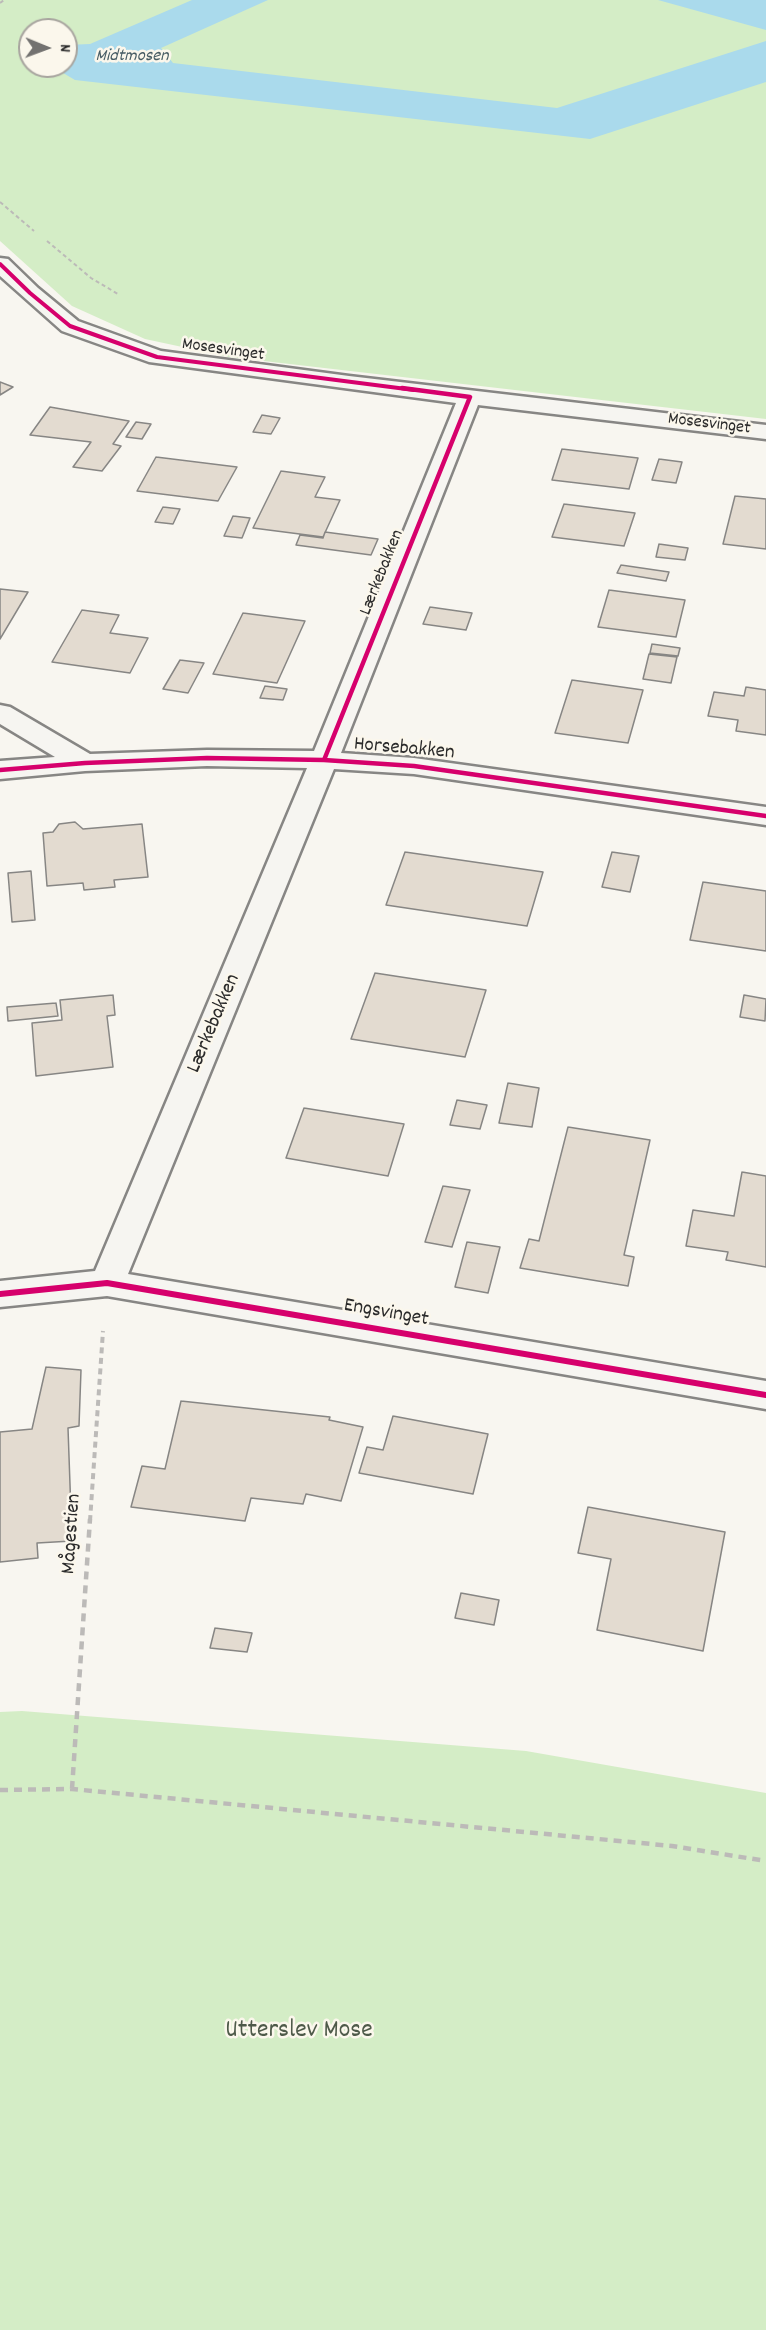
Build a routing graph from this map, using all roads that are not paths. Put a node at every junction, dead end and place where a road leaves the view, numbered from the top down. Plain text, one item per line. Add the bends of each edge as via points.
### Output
1 (0, 264) edge
2 (470, 397) junction
3 (766, 432) edge
4 (0, 713) edge
5 (324, 760) junction
6 (84, 763) junction
7 (0, 770) edge
8 (766, 816) edge
9 (107, 1282) junction
10 (0, 1294) edge
11 (766, 1395) edge

1 - 2 street, Mosesvinget via 70,326 157,357
2 - 3 street, Mosesvinget
2 - 5 street, Lærkebakken
4 - 6 street
5 - 6 street, Horsebakken via 207,758
5 - 8 street, Horsebakken via 414,766
5 - 9 street, Lærkebakken
6 - 7 street, Horsebakken
9 - 10 street, Engsvinget
9 - 11 street, Engsvinget

